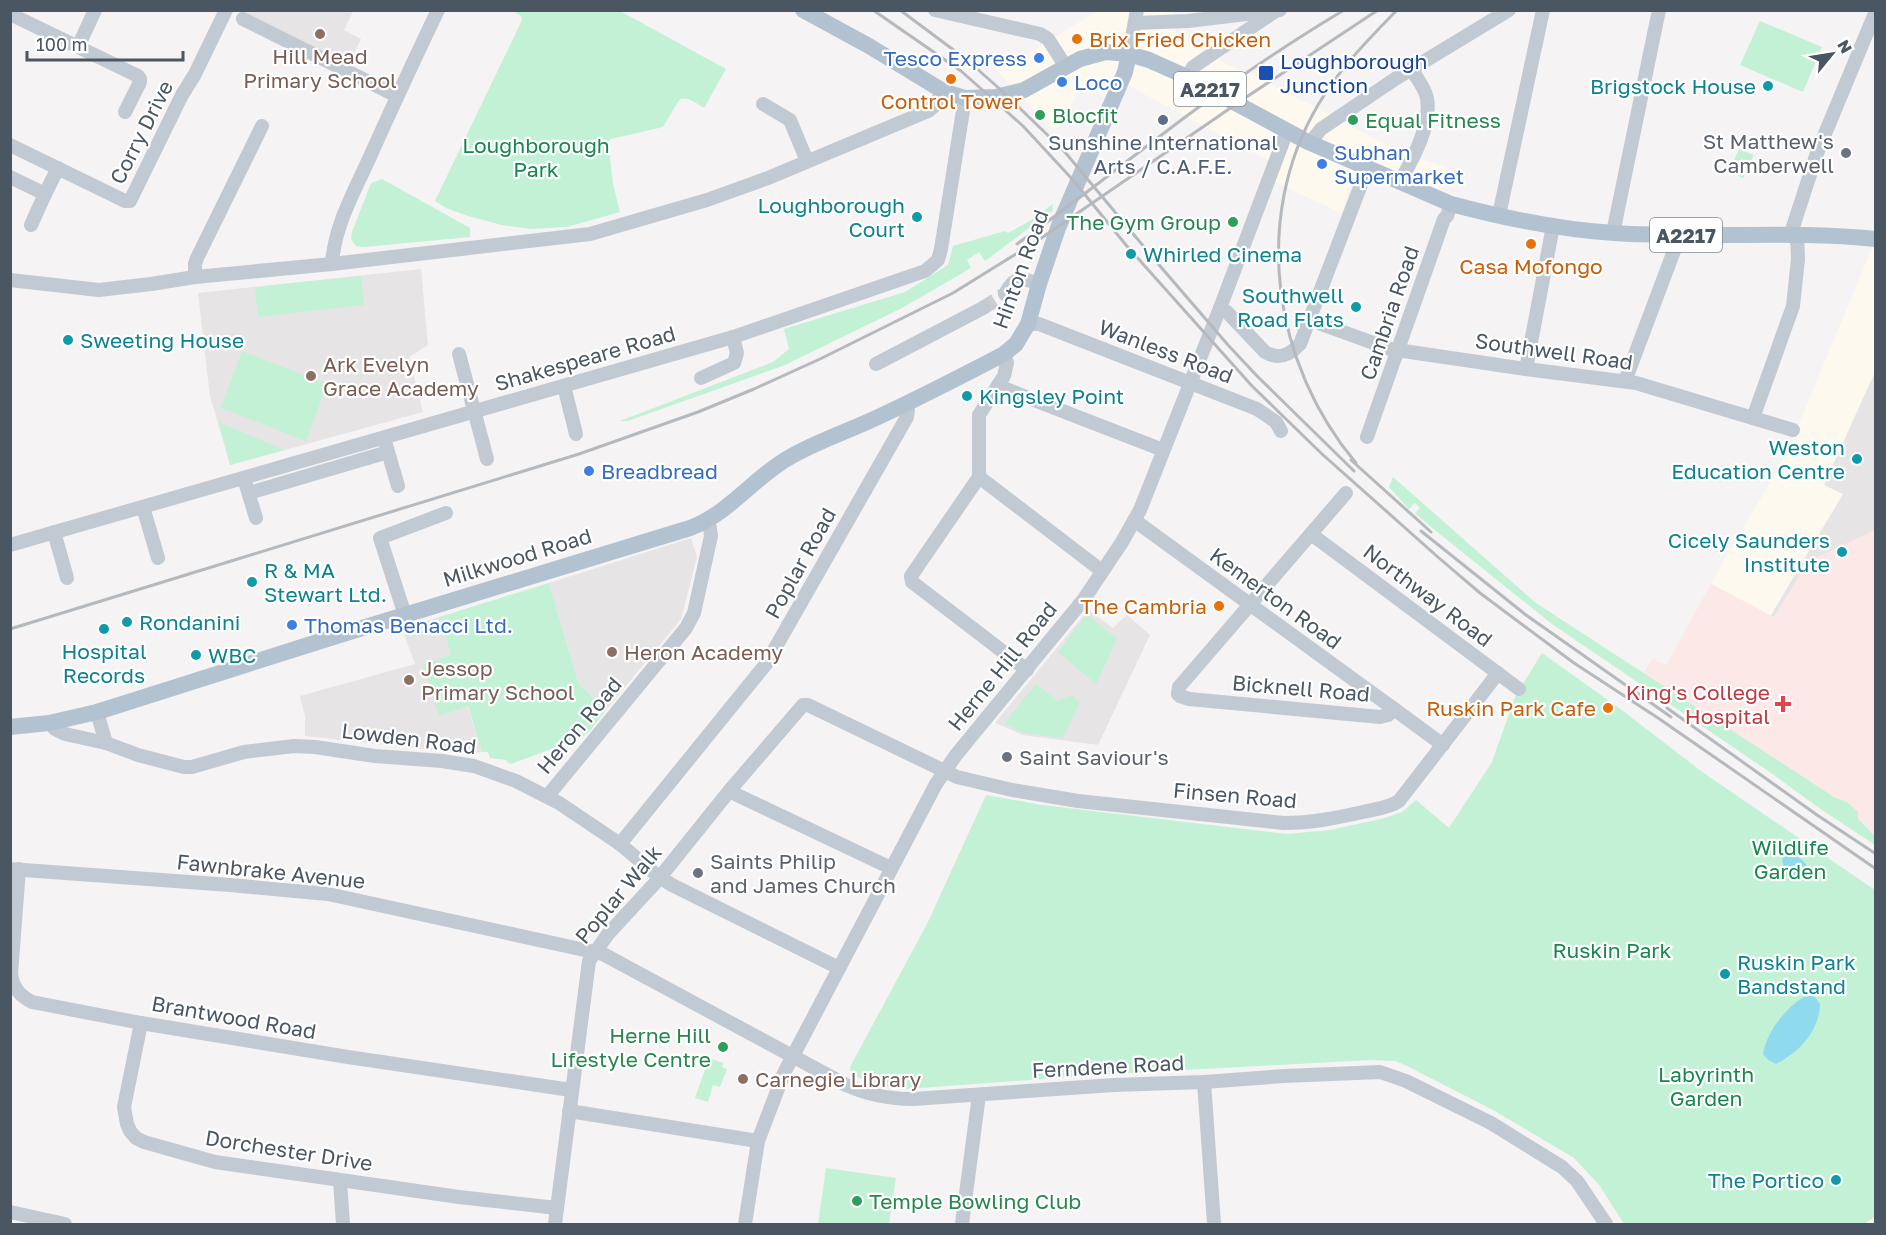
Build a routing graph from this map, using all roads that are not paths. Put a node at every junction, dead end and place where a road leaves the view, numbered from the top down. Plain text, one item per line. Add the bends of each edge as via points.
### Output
1 (96, 10) edge
2 (226, 10) edge
3 (438, 10) edge
4 (803, 10) edge
5 (935, 10) edge
6 (1509, 10) edge
7 (1543, 10) edge
8 (1659, 10) edge
9 (1278, 11) edge
10 (1875, 11) edge
11 (10, 14) edge
12 (1136, 17) edge
13 (243, 19) dead end
14 (78, 47) junction
15 (1129, 54) junction
16 (1066, 67) junction
17 (1411, 69) junction
18 (1187, 77) junction
19 (944, 91) junction
20 (397, 96) junction
21 (965, 98) junction
22 (763, 104) dead end
23 (125, 112) dead end
24 (262, 126) dead end
25 (1287, 130) junction
26 (1310, 143) junction
27 (10, 145) edge
28 (807, 161) junction
29 (58, 168) junction
30 (1367, 169) junction
31 (10, 177) edge
32 (1400, 182) junction
33 (45, 194) junction
34 (1452, 204) junction
35 (1499, 214) junction
36 (31, 225) dead end
37 (1553, 226) junction
38 (1613, 233) junction
39 (1680, 235) junction
40 (1793, 235) junction
41 (1875, 239) edge
42 (332, 264) junction
43 (195, 277) junction
44 (10, 280) edge
45 (1039, 284) junction
46 (1005, 294) tunnel mouth
47 (982, 308) tunnel mouth
48 (1220, 309) junction
49 (1310, 316) junction
50 (1028, 324) junction
51 (733, 337) junction
52 (1397, 350) junction
53 (459, 354) dead end
54 (1004, 354) junction
55 (876, 364) dead end
56 (1526, 369) junction
57 (701, 378) dead end
58 (1625, 381) junction
59 (1190, 384) junction
60 (564, 386) junction
61 (998, 386) junction
62 (906, 404) junction
63 (475, 411) junction
64 (1753, 418) junction
65 (1793, 430) dead end
66 (1281, 431) dead end
67 (576, 434) dead end
68 (384, 437) junction
69 (1367, 437) dead end
70 (1163, 450) junction
71 (388, 452) junction
72 (487, 459) dead end
73 (980, 477) junction
74 (244, 478) junction
75 (398, 486) dead end
76 (249, 493) junction
77 (1346, 494) dead end
78 (143, 507) junction
79 (446, 513) dead end
80 (256, 518) dead end
81 (706, 520) junction
82 (1134, 520) junction
83 (54, 532) junction
84 (1311, 534) junction
85 (10, 545) edge
86 (158, 558) dead end
87 (1102, 571) junction
88 (67, 578) dead end
89 (1250, 606) junction
90 (405, 615) junction
91 (1027, 670) junction
92 (1498, 674) junction
93 (1518, 689) dead end
94 (803, 705) joint
95 (1394, 709) junction
96 (97, 712) junction
97 (49, 723) junction
98 (10, 727) edge
99 (105, 743) junction
100 (1443, 745) junction
101 (944, 770) junction
102 (730, 790) junction
103 (549, 797) junction
104 (620, 844) junction
105 (891, 868) junction
106 (15, 869) edge
107 (659, 877) junction
108 (595, 952) junction
109 (839, 968) junction
110 (141, 1023) junction
111 (792, 1057) junction
112 (1204, 1082) junction
113 (571, 1090) junction
114 (979, 1095) junction
115 (569, 1111) junction
116 (758, 1141) junction
117 (340, 1181) junction
118 (557, 1208) junction
119 (10, 1212) edge
120 (65, 1224) edge
121 (343, 1224) edge
122 (555, 1224) edge
123 (745, 1224) edge
124 (962, 1224) edge
125 (1214, 1224) edge
126 (1606, 1224) edge

1 - 14 street
2 - 29 street, Corry Drive via 130,201
3 - 20 street
4 - 19 main road, A2217
5 - 16 street via 1040,34 1048,39
6 - 17 street
7 - 35 street
8 - 38 street
9 - 12 street via 1184,22
9 - 18 street via 1193,67
10 - 40 street via 1817,153
11 - 14 street
12 - 15 street
13 - 20 street
14 - 23 street via 138,76
15 - 16 main road, A2217 via 1107,51
15 - 18 main road, A2217
15 - 45 main road, Hinton Road
16 - 21 main road, A2217 via 1023,90 996,97
17 - 26 street via 1321,129
17 - 32 street via 1426,94 1427,109 1419,147
18 - 25 main road, A2217
19 - 21 main road, A2217
19 - 28 street via 928,111
20 - 42 street via 340,226
21 - 51 street, Shakespeare Road via 941,249 932,267
22 - 28 street via 790,120
24 - 43 street via 197,258
25 - 26 main road, A2217
25 - 48 street, Herne Hill Road
26 - 30 main road, A2217
27 - 29 street, Corry Drive
28 - 42 street via 717,196 590,234
29 - 33 street
30 - 32 main road, A2217
30 - 49 street
31 - 33 street
32 - 34 main road, A2217
33 - 36 street
34 - 35 main road, A2217
34 - 52 street, Cambria Road
35 - 37 main road, A2217
37 - 38 main road, A2217
37 - 56 street
38 - 39 main road, A2217
39 - 40 main road, A2217
39 - 58 street
40 - 41 main road, A2217
40 - 64 street via 1798,259 1793,306
42 - 43 street
43 - 44 street via 99,290
45 - 46 street via 1016,279
45 - 50 main road, Hinton Road
47 - 55 street
48 - 49 street via 1273,357 1300,344
48 - 59 street, Herne Hill Road
49 - 52 street, Southwell Road via 1321,324
50 - 54 main road, Hinton Road via 1016,344
50 - 59 street, Wanless Road via 1039,324
51 - 57 street via 737,353 734,363
51 - 60 street, Shakespeare Road
52 - 56 street, Southwell Road
52 - 69 street, Cambria Road
53 - 63 street
54 - 61 street, Hinton Road via 1006,368
54 - 62 main road, Milkwood Road
56 - 58 street, Southwell Road
58 - 64 street, Southwell Road
59 - 66 street, Wanless Road via 1257,409 1272,418
59 - 70 street, Herne Hill Road
60 - 63 street, Shakespeare Road
60 - 67 street
61 - 70 street
61 - 73 street, Hinton Road via 979,415
62 - 81 main road, Milkwood Road via 786,459
62 - 104 street, Poplar Road via 906,417 771,657
63 - 68 street, Shakespeare Road
63 - 72 street
64 - 65 street, Southwell Road
68 - 71 street
68 - 74 street, Shakespeare Road
70 - 82 street, Herne Hill Road
71 - 75 street
71 - 76 street
73 - 87 street
73 - 91 street via 911,573 911,579
74 - 76 street
74 - 78 street, Shakespeare Road
76 - 80 street
77 - 84 street
78 - 83 street, Shakespeare Road
78 - 86 street
79 - 90 street via 380,538
81 - 90 main road, Milkwood Road
81 - 103 street, Heron Road via 711,536 691,621
82 - 87 street, Herne Hill Road
82 - 89 street, Kemerton Road
83 - 85 street, Shakespeare Road
83 - 88 street
84 - 89 street
84 - 92 street, Northway Road
87 - 91 street, Herne Hill Road
89 - 95 street, Kemerton Road
89 - 95 street, Bicknell Road via 1179,687 1180,696 1380,717
90 - 96 main road, Milkwood Road
91 - 101 street, Herne Hill Road
92 - 93 street, Northway Road
92 - 100 street, Finsen Road
94 - 101 street, Finsen Road
94 - 102 street, Poplar Walk
95 - 100 street, Bicknell Road
96 - 97 main road, Milkwood Road
96 - 99 street
97 - 98 main road, Milkwood Road
97 - 99 street, Lowden Road via 65,734
99 - 103 street, Lowden Road via 184,767 244,752 294,746 442,761 490,771
100 - 101 street, Finsen Road via 1396,803 1319,822 1284,823 1078,801 981,784
101 - 105 street, Herne Hill Road
102 - 105 street
102 - 107 street, Poplar Walk
103 - 104 street, Lowden Road
104 - 107 street, Lowden Road
105 - 109 street, Herne Hill Road
106 - 108 street, Fawnbrake Avenue via 328,894
106 - 110 street, Brantwood Road via 10,974 15,988 32,1002
107 - 108 street, Poplar Walk
107 - 109 street, Lowden Road
108 - 111 street, Ferndene Road
108 - 113 street, Poplar Walk via 586,971
109 - 111 street, Herne Hill Road
110 - 113 street, Brantwood Road
110 - 117 street, Dorchester Drive via 124,1107 126,1124 136,1138 215,1162
111 - 114 street, Ferndene Road via 858,1091 878,1096 913,1099
111 - 116 street, Herne Hill Road
112 - 114 street, Ferndene Road
112 - 125 street
112 - 126 street, Ferndene Road via 1371,1071 1390,1075 1491,1123 1562,1167 1578,1180
113 - 115 street, Poplar Walk
114 - 124 street
115 - 116 street
115 - 118 street, Poplar Walk
116 - 123 street, Herne Hill Road
117 - 118 street, Dorchester Drive
117 - 121 street
118 - 122 street, Poplar Walk
119 - 120 street

